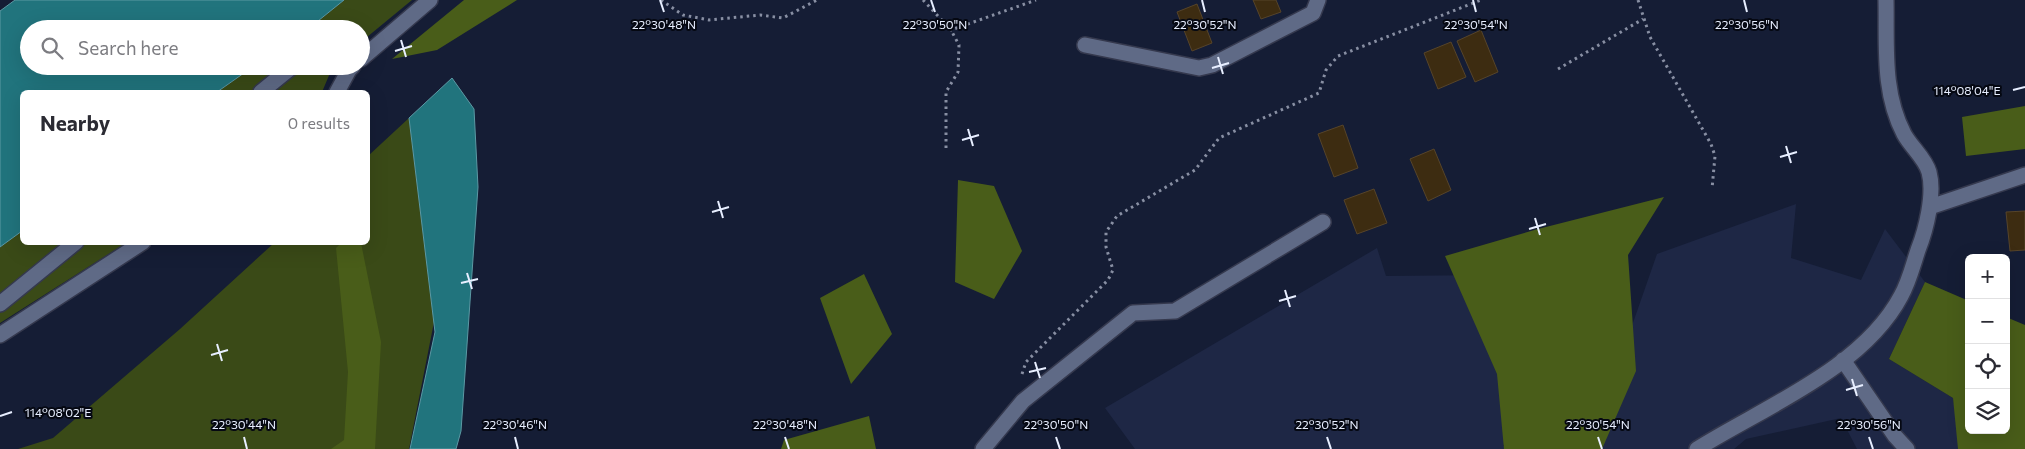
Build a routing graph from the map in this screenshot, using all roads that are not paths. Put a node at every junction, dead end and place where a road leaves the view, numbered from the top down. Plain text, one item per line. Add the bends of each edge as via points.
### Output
1 (430, 0) edge
2 (1318, 0) edge
3 (1886, 0) edge
4 (1085, 45) dead end
5 (370, 51) edge
6 (283, 75) edge
7 (346, 75) edge
8 (264, 90) edge
9 (338, 90) edge
10 (2025, 175) edge
11 (1930, 207) junction
12 (1323, 222) dead end
13 (72, 245) edge
14 (138, 245) edge
15 (0, 304) edge
16 (0, 335) edge
17 (1842, 360) junction
18 (983, 449) edge
19 (1697, 449) edge
20 (1907, 449) edge

1 - 5 street
2 - 4 street via 1313,14 1212,65 1199,68
3 - 11 street via 1886,71 1892,101 1904,134 1929,172
6 - 8 street
7 - 9 street
10 - 11 street
11 - 17 street via 1924,236 1901,296 1875,333
12 - 18 street via 1175,311 1133,313 1023,401
13 - 15 street
14 - 16 street
17 - 19 street via 1826,375
17 - 20 street

